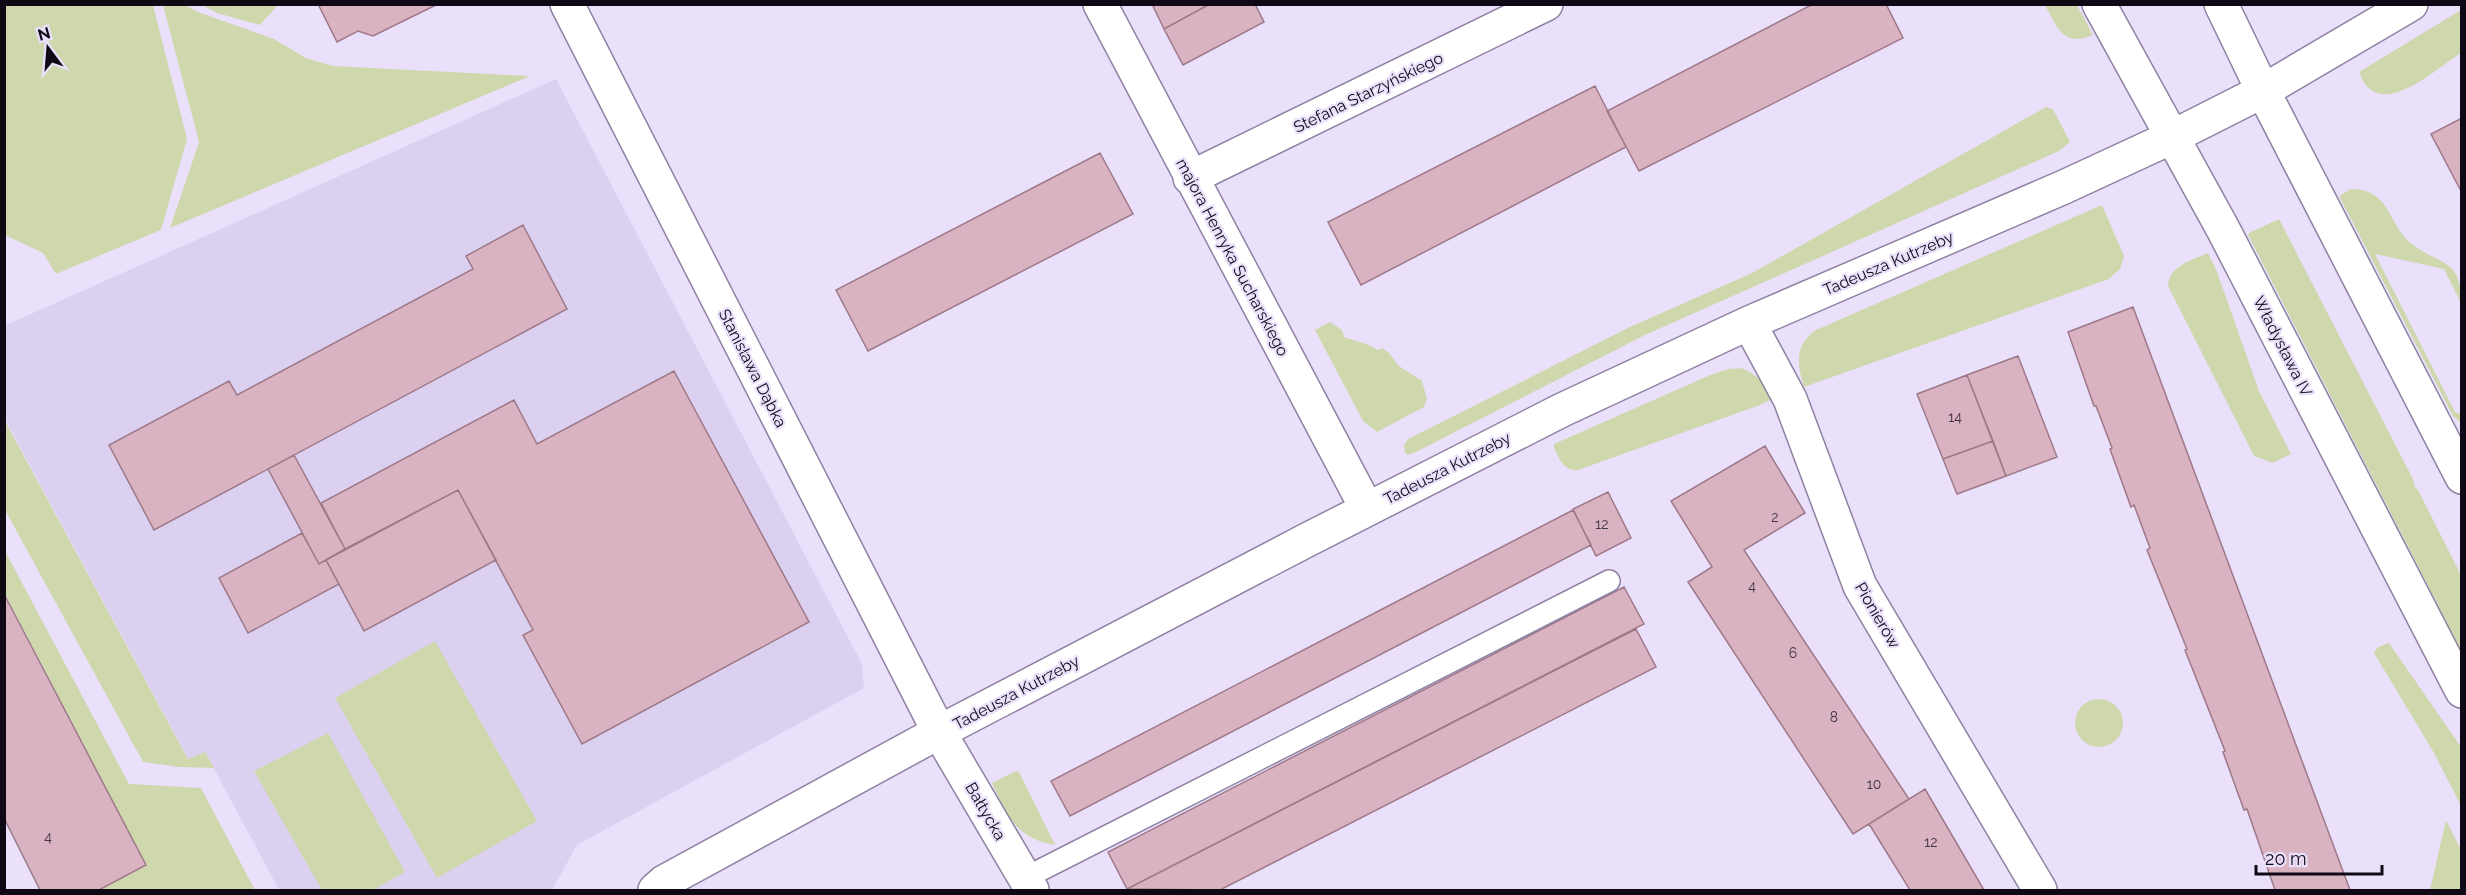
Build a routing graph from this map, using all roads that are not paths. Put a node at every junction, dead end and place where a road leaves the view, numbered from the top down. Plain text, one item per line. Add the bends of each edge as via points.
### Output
1 (567, 4) edge
2 (1100, 4) edge
3 (1546, 4) edge
4 (2099, 4) edge
5 (2221, 4) edge
6 (2411, 4) edge
7 (2263, 92) junction
8 (2172, 137) junction
9 (1190, 178) junction
10 (1749, 323) junction
11 (2462, 477) edge
12 (1367, 509) junction
13 (1609, 581) dead end
14 (2462, 691) edge
15 (939, 732) junction
16 (1029, 884) edge
17 (655, 891) edge
18 (2040, 891) edge

1 - 15 street, Stanisława Dąbka
2 - 9 street, majora Henryka Sucharskiego
3 - 9 street, Stefana Starzyńskiego
4 - 8 street, Władysława IV
5 - 7 street
6 - 7 street, Tadeusza Kutrzeby
7 - 8 street, Tadeusza Kutrzeby
7 - 11 street
8 - 10 street, Tadeusza Kutrzeby
8 - 14 street, Władysława IV
9 - 12 street, majora Henryka Sucharskiego
10 - 12 street, Tadeusza Kutrzeby via 1562,410
10 - 18 street, Pionierów via 1790,399 1860,586
12 - 15 street, Tadeusza Kutrzeby
13 - 16 lane
15 - 16 street, Bałtycka
15 - 17 street, Tadeusza Kutrzeby via 663,882

